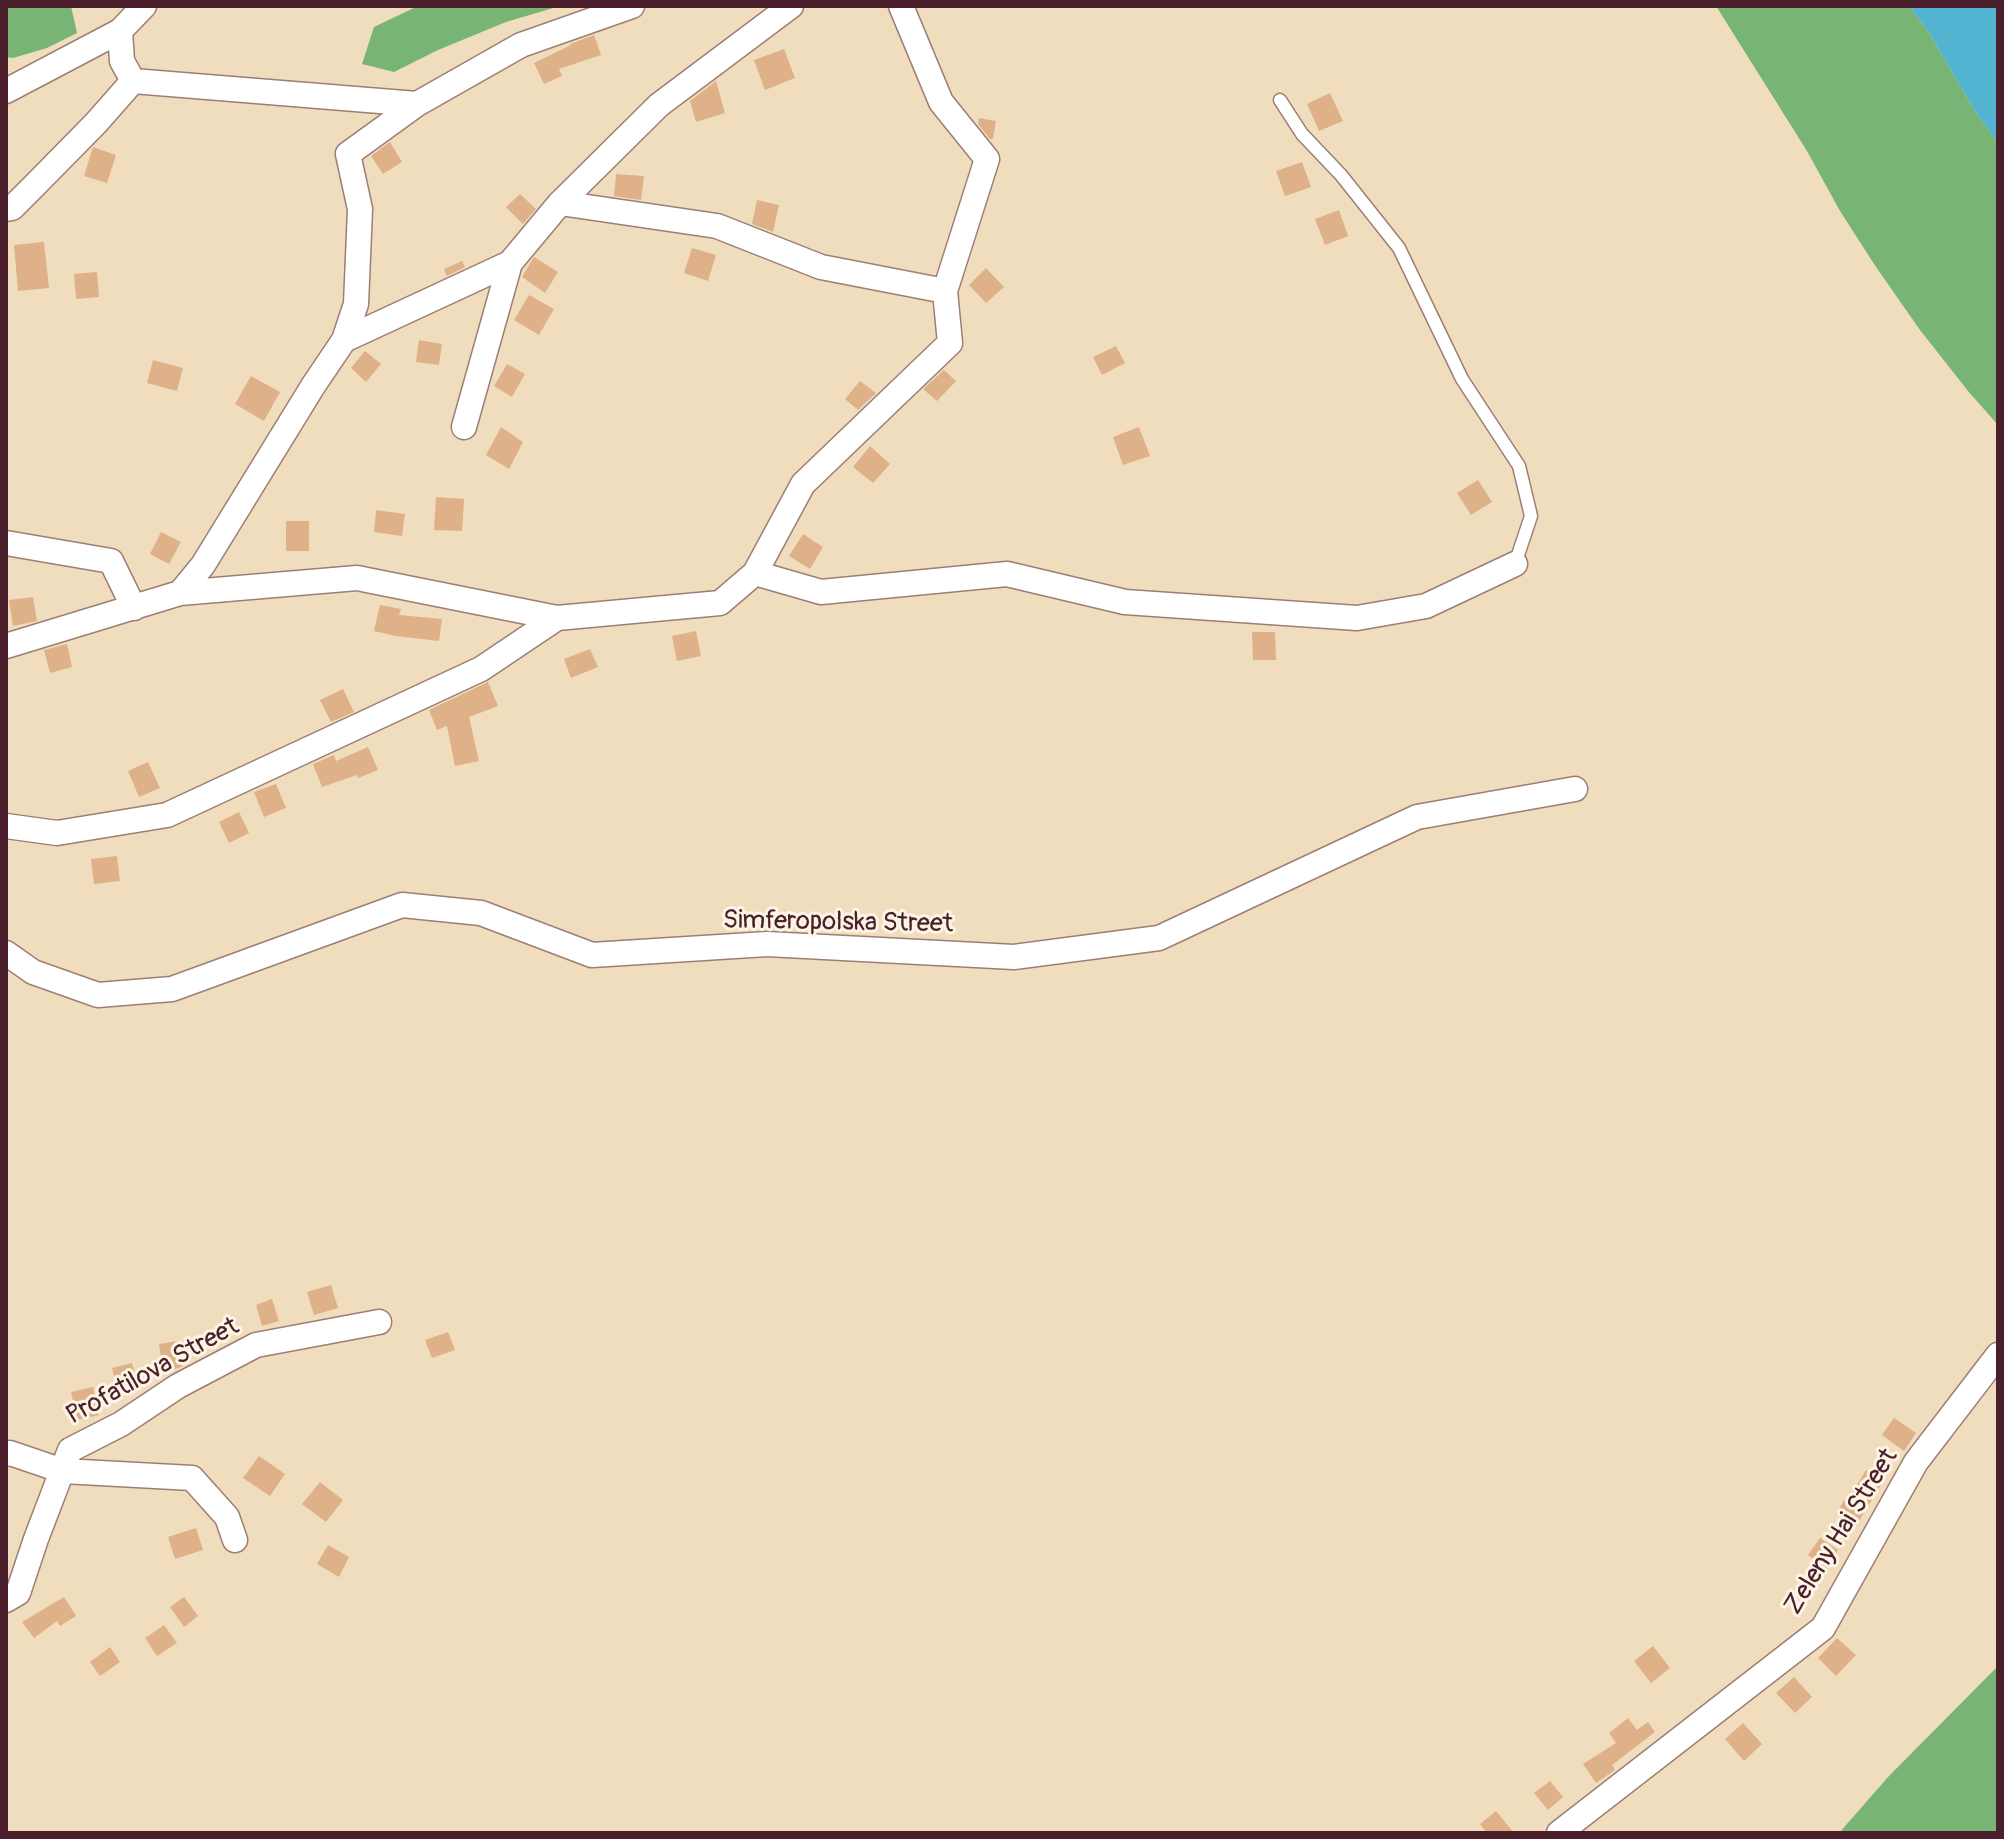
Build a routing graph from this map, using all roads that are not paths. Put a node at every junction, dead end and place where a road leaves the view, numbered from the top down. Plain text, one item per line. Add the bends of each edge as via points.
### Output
1 (144, 6) edge
2 (632, 6) edge
3 (791, 6) edge
4 (901, 6) edge
5 (120, 31) junction
6 (133, 81) junction
7 (6, 91) edge
8 (1280, 100) dead end
9 (417, 104) junction
10 (560, 203) junction
11 (8, 207) edge
12 (510, 263) junction
13 (945, 291) junction
14 (344, 340) junction
15 (464, 427) dead end
16 (6, 543) edge
17 (1515, 564) joint
18 (755, 573) junction
19 (180, 593) junction
20 (134, 608) junction
21 (557, 618) junction
22 (6, 646) edge
23 (1575, 789) dead end
24 (6, 826) edge
25 (6, 953) edge
26 (379, 1322) dead end
27 (1998, 1355) edge
28 (6, 1454) edge
29 (63, 1471) junction
30 (235, 1540) dead end
31 (6, 1600) edge
32 (1559, 1833) edge

1 - 5 street
2 - 9 street via 521,45
3 - 10 street via 659,105
4 - 13 street via 941,102 987,159
5 - 6 street via 122,61
5 - 7 street
6 - 9 street
6 - 11 street
8 - 17 lane via 1302,134 1399,248 1462,379 1519,466 1531,516
9 - 14 street via 348,154 360,209 356,304
10 - 12 street
10 - 13 street via 717,226 821,267
12 - 14 street
12 - 15 street
13 - 18 street via 950,343 803,484
14 - 19 street via 203,565
16 - 20 street via 111,561
17 - 18 street via 1426,606 1357,618 1125,602 1007,574 821,592
18 - 21 street via 720,603
19 - 20 street
19 - 21 street via 357,578
20 - 22 street
21 - 24 street via 481,669 167,815 57,833
23 - 25 street, Simferopolska Street via 1417,817 1159,938 1014,957 767,944 592,955 481,913 402,905 172,989 98,995 33,972
26 - 29 street, Profatilova Street via 256,1345 70,1450
27 - 32 street, Zeleny Hai Street via 1916,1462 1823,1628
28 - 29 street
29 - 30 street via 192,1478 227,1517
29 - 31 street, Profatilova Street via 18,1593

